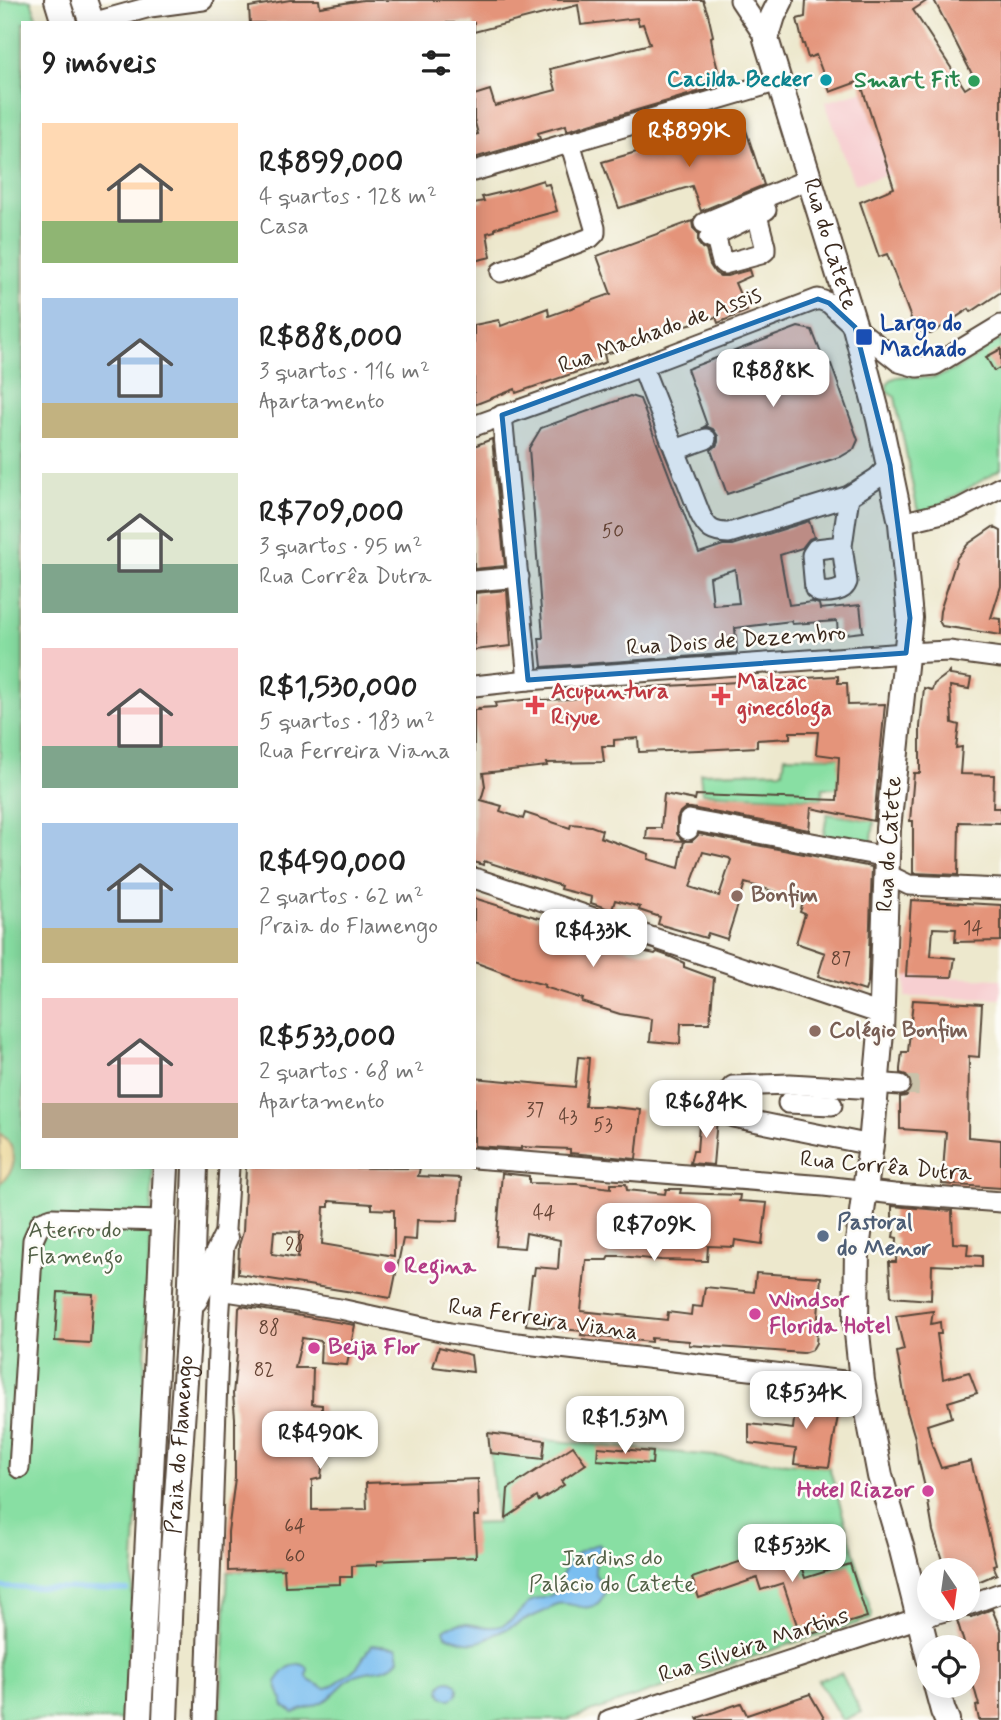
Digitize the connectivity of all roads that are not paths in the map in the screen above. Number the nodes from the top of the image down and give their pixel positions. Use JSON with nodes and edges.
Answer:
{"nodes":[{"id":1,"x":57,"y":0,"type":"edge"},
{"id":2,"x":84,"y":0,"type":"edge"},
{"id":3,"x":203,"y":0,"type":"edge"},
{"id":4,"x":740,"y":0,"type":"edge"},
{"id":5,"x":781,"y":0,"type":"edge"},
{"id":6,"x":120,"y":13,"type":"edge"},
{"id":7,"x":63,"y":21,"type":"edge"},
{"id":8,"x":91,"y":21,"type":"edge"},
{"id":9,"x":98,"y":21,"type":"edge"},
{"id":10,"x":766,"y":39,"type":"junction"},
{"id":11,"x":779,"y":81,"type":"junction"},
{"id":12,"x":569,"y":142,"type":"junction"},
{"id":13,"x":476,"y":170,"type":"edge"},
{"id":14,"x":810,"y":184,"type":"junction"},
{"id":15,"x":757,"y":215,"type":"junction"},
{"id":16,"x":709,"y":232,"type":"junction"},
{"id":17,"x":501,"y":272,"type":"dead end"},
{"id":18,"x":1001,"y":325,"type":"edge"},
{"id":19,"x":855,"y":327,"type":"junction"},
{"id":20,"x":642,"y":366,"type":"junction"},
{"id":21,"x":502,"y":415,"type":"junction"},
{"id":22,"x":476,"y":425,"type":"edge"},
{"id":23,"x":706,"y":439,"type":"dead end"},
{"id":24,"x":675,"y":450,"type":"junction"},
{"id":25,"x":890,"y":465,"type":"junction"},
{"id":26,"x":1001,"y":487,"type":"edge"},
{"id":27,"x":849,"y":496,"type":"junction"},
{"id":28,"x":901,"y":523,"type":"junction"},
{"id":29,"x":842,"y":546,"type":"dead end"},
{"id":30,"x":519,"y":577,"type":"junction"},
{"id":31,"x":476,"y":581,"type":"edge"},
{"id":32,"x":906,"y":653,"type":"junction"},
{"id":33,"x":1001,"y":658,"type":"edge"},
{"id":34,"x":528,"y":680,"type":"junction"},
{"id":35,"x":476,"y":686,"type":"edge"},
{"id":36,"x":688,"y":830,"type":"dead end"},
{"id":37,"x":887,"y":865,"type":"junction"},
{"id":38,"x":476,"y":879,"type":"edge"},
{"id":39,"x":1001,"y":889,"type":"edge"},
{"id":40,"x":881,"y":1014,"type":"junction"},
{"id":41,"x":900,"y":1084,"type":"tunnel mouth"},
{"id":42,"x":875,"y":1086,"type":"junction"},
{"id":43,"x":789,"y":1094,"type":"junction"},
{"id":44,"x":832,"y":1105,"type":"dead end"},
{"id":45,"x":787,"y":1128,"type":"junction"},
{"id":46,"x":871,"y":1145,"type":"junction"},
{"id":47,"x":476,"y":1158,"type":"edge"},
{"id":48,"x":166,"y":1169,"type":"edge"},
{"id":49,"x":195,"y":1169,"type":"edge"},
{"id":50,"x":229,"y":1169,"type":"edge"},
{"id":51,"x":865,"y":1190,"type":"junction"},
{"id":52,"x":1001,"y":1202,"type":"edge"},
{"id":53,"x":162,"y":1221,"type":"junction"},
{"id":54,"x":225,"y":1238,"type":"junction"},
{"id":55,"x":220,"y":1290,"type":"junction"},
{"id":56,"x":190,"y":1310,"type":"junction"},
{"id":57,"x":862,"y":1381,"type":"junction"},
{"id":58,"x":19,"y":1468,"type":"dead end"},
{"id":59,"x":1001,"y":1593,"type":"edge"},
{"id":60,"x":980,"y":1601,"type":"edge"},
{"id":61,"x":917,"y":1610,"type":"edge"},
{"id":62,"x":917,"y":1619,"type":"edge"},
{"id":63,"x":940,"y":1698,"type":"edge"},
{"id":64,"x":139,"y":1720,"type":"edge"},
{"id":65,"x":165,"y":1720,"type":"edge"},
{"id":66,"x":205,"y":1720,"type":"edge"},
{"id":67,"x":610,"y":1720,"type":"edge"},
{"id":68,"x":947,"y":1720,"type":"edge"}],
"edges":[{"from":1,"to":7,"type":"main road"},
{"from":2,"to":8,"type":"main road"},
{"from":3,"to":6,"type":"street"},
{"from":4,"to":10,"type":"street"},
{"from":5,"to":10,"type":"main road"},
{"from":6,"to":9,"type":"street"},
{"from":10,"to":11,"type":"main road","name":"Rua do Catete"},
{"from":11,"to":12,"type":"street"},
{"from":11,"to":14,"type":"main road","name":"Rua do Catete"},
{"from":12,"to":13,"type":"street"},
{"from":12,"to":17,"type":"street"},
{"from":14,"to":15,"type":"street"},
{"from":14,"to":16,"type":"street"},
{"from":14,"to":19,"type":"main road","name":"Rua do Catete"},
{"from":15,"to":16,"type":"street"},
{"from":15,"to":16,"type":"street"},
{"from":18,"to":19,"type":"street"},
{"from":19,"to":20,"type":"street","name":"Rua Machado de Assis"},
{"from":19,"to":25,"type":"main road","name":"Rua do Catete"},
{"from":20,"to":21,"type":"street","name":"Rua Machado de Assis"},
{"from":20,"to":24,"type":"street"},
{"from":21,"to":22,"type":"street","name":"Rua Machado de Assis"},
{"from":21,"to":30,"type":"street"},
{"from":23,"to":24,"type":"street"},
{"from":24,"to":27,"type":"street"},
{"from":25,"to":27,"type":"street"},
{"from":25,"to":28,"type":"main road","name":"Rua do Catete"},
{"from":26,"to":28,"type":"street"},
{"from":27,"to":29,"type":"street"},
{"from":28,"to":32,"type":"main road","name":"Rua do Catete"},
{"from":30,"to":31,"type":"street"},
{"from":30,"to":34,"type":"street"},
{"from":32,"to":33,"type":"street","name":"Rua Dois de Dezembro"},
{"from":32,"to":34,"type":"street","name":"Rua Dois de Dezembro"},
{"from":32,"to":37,"type":"main road","name":"Rua do Catete"},
{"from":34,"to":35,"type":"street","name":"Rua Dois de Dezembro"},
{"from":36,"to":37,"type":"street"},
{"from":37,"to":39,"type":"street"},
{"from":37,"to":40,"type":"main road","name":"Rua do Catete"},
{"from":38,"to":40,"type":"street"},
{"from":40,"to":42,"type":"main road","name":"Rua do Catete"},
{"from":41,"to":42,"type":"street"},
{"from":42,"to":43,"type":"street"},
{"from":42,"to":46,"type":"main road","name":"Rua do Catete"},
{"from":43,"to":44,"type":"street"},
{"from":43,"to":45,"type":"street"},
{"from":43,"to":45,"type":"street"},
{"from":45,"to":46,"type":"street"},
{"from":46,"to":51,"type":"main road","name":"Rua do Catete"},
{"from":47,"to":51,"type":"street","name":"Rua Corrêa Dutra"},
{"from":48,"to":53,"type":"main road","name":"Praia do Flamengo"},
{"from":49,"to":56,"type":"main road","name":"Praia do Flamengo"},
{"from":50,"to":54,"type":"street","name":"Praia do Flamengo"},
{"from":51,"to":52,"type":"street","name":"Rua Corrêa Dutra"},
{"from":51,"to":57,"type":"main road","name":"Rua do Catete"},
{"from":53,"to":58,"type":"street"},
{"from":53,"to":64,"type":"main road","name":"Praia do Flamengo"},
{"from":54,"to":55,"type":"street","name":"Praia do Flamengo"},
{"from":54,"to":56,"type":"main road"},
{"from":55,"to":57,"type":"street","name":"Rua Ferreira Viana"},
{"from":55,"to":66,"type":"street","name":"Praia do Flamengo"},
{"from":56,"to":65,"type":"main road","name":"Praia do Flamengo"},
{"from":57,"to":61,"type":"main road","name":"Rua do Catete"},
{"from":59,"to":60,"type":"street"},
{"from":62,"to":67,"type":"street","name":"Rua Silveira Martins"},
{"from":63,"to":68,"type":"main road"}]}
